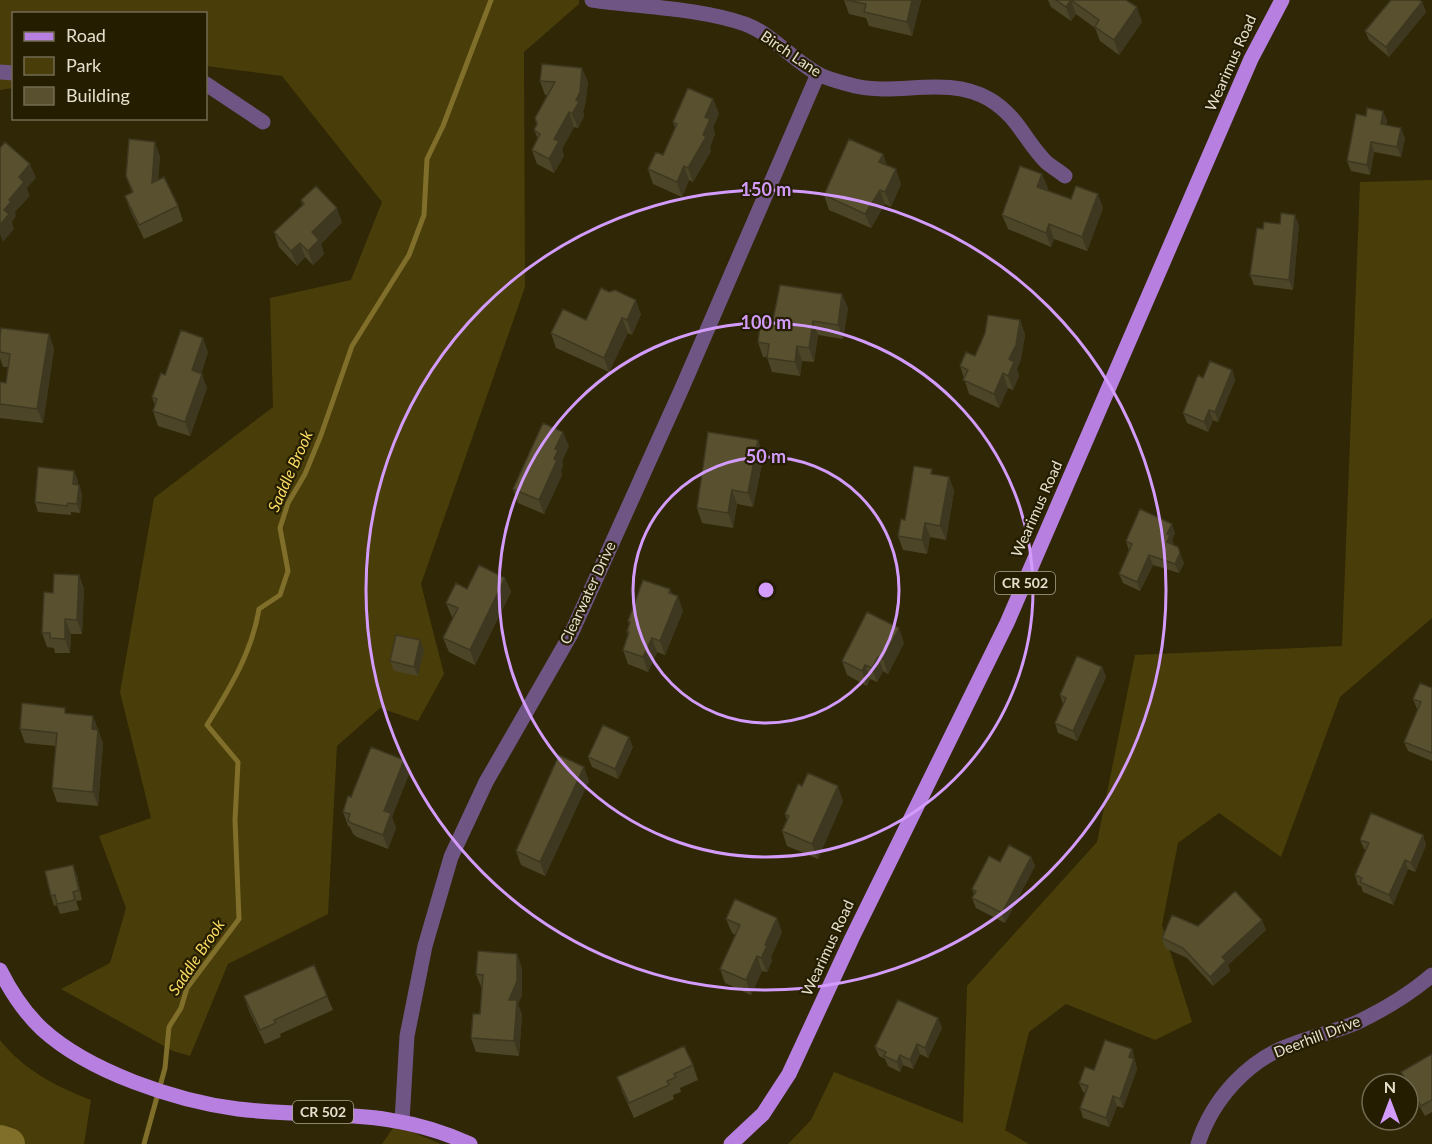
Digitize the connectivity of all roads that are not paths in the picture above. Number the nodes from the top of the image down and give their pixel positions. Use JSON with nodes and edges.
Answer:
{"nodes":[{"id":1,"x":592,"y":0,"type":"edge"},
{"id":2,"x":1282,"y":0,"type":"edge"},
{"id":3,"x":818,"y":74,"type":"junction"},
{"id":4,"x":207,"y":85,"type":"edge"},
{"id":5,"x":263,"y":122,"type":"dead end"},
{"id":6,"x":1065,"y":176,"type":"dead end"},
{"id":7,"x":0,"y":970,"type":"edge"},
{"id":8,"x":1432,"y":975,"type":"edge"},
{"id":9,"x":402,"y":1121,"type":"junction"},
{"id":10,"x":470,"y":1144,"type":"edge"},
{"id":11,"x":731,"y":1144,"type":"edge"},
{"id":12,"x":1198,"y":1144,"type":"edge"}],
"edges":[{"from":1,"to":3,"type":"street","name":"Birch Lane"},
{"from":2,"to":11,"type":"main road","name":"Wearimus Road","number":"CR 502"},
{"from":3,"to":6,"type":"street","name":"Birch Lane"},
{"from":3,"to":9,"type":"street","name":"Clearwater Drive"},
{"from":4,"to":5,"type":"street"},
{"from":7,"to":9,"type":"main road","number":"CR 502"},
{"from":8,"to":12,"type":"street","name":"Deerhill Drive"},
{"from":9,"to":10,"type":"main road","number":"CR 502"}]}
